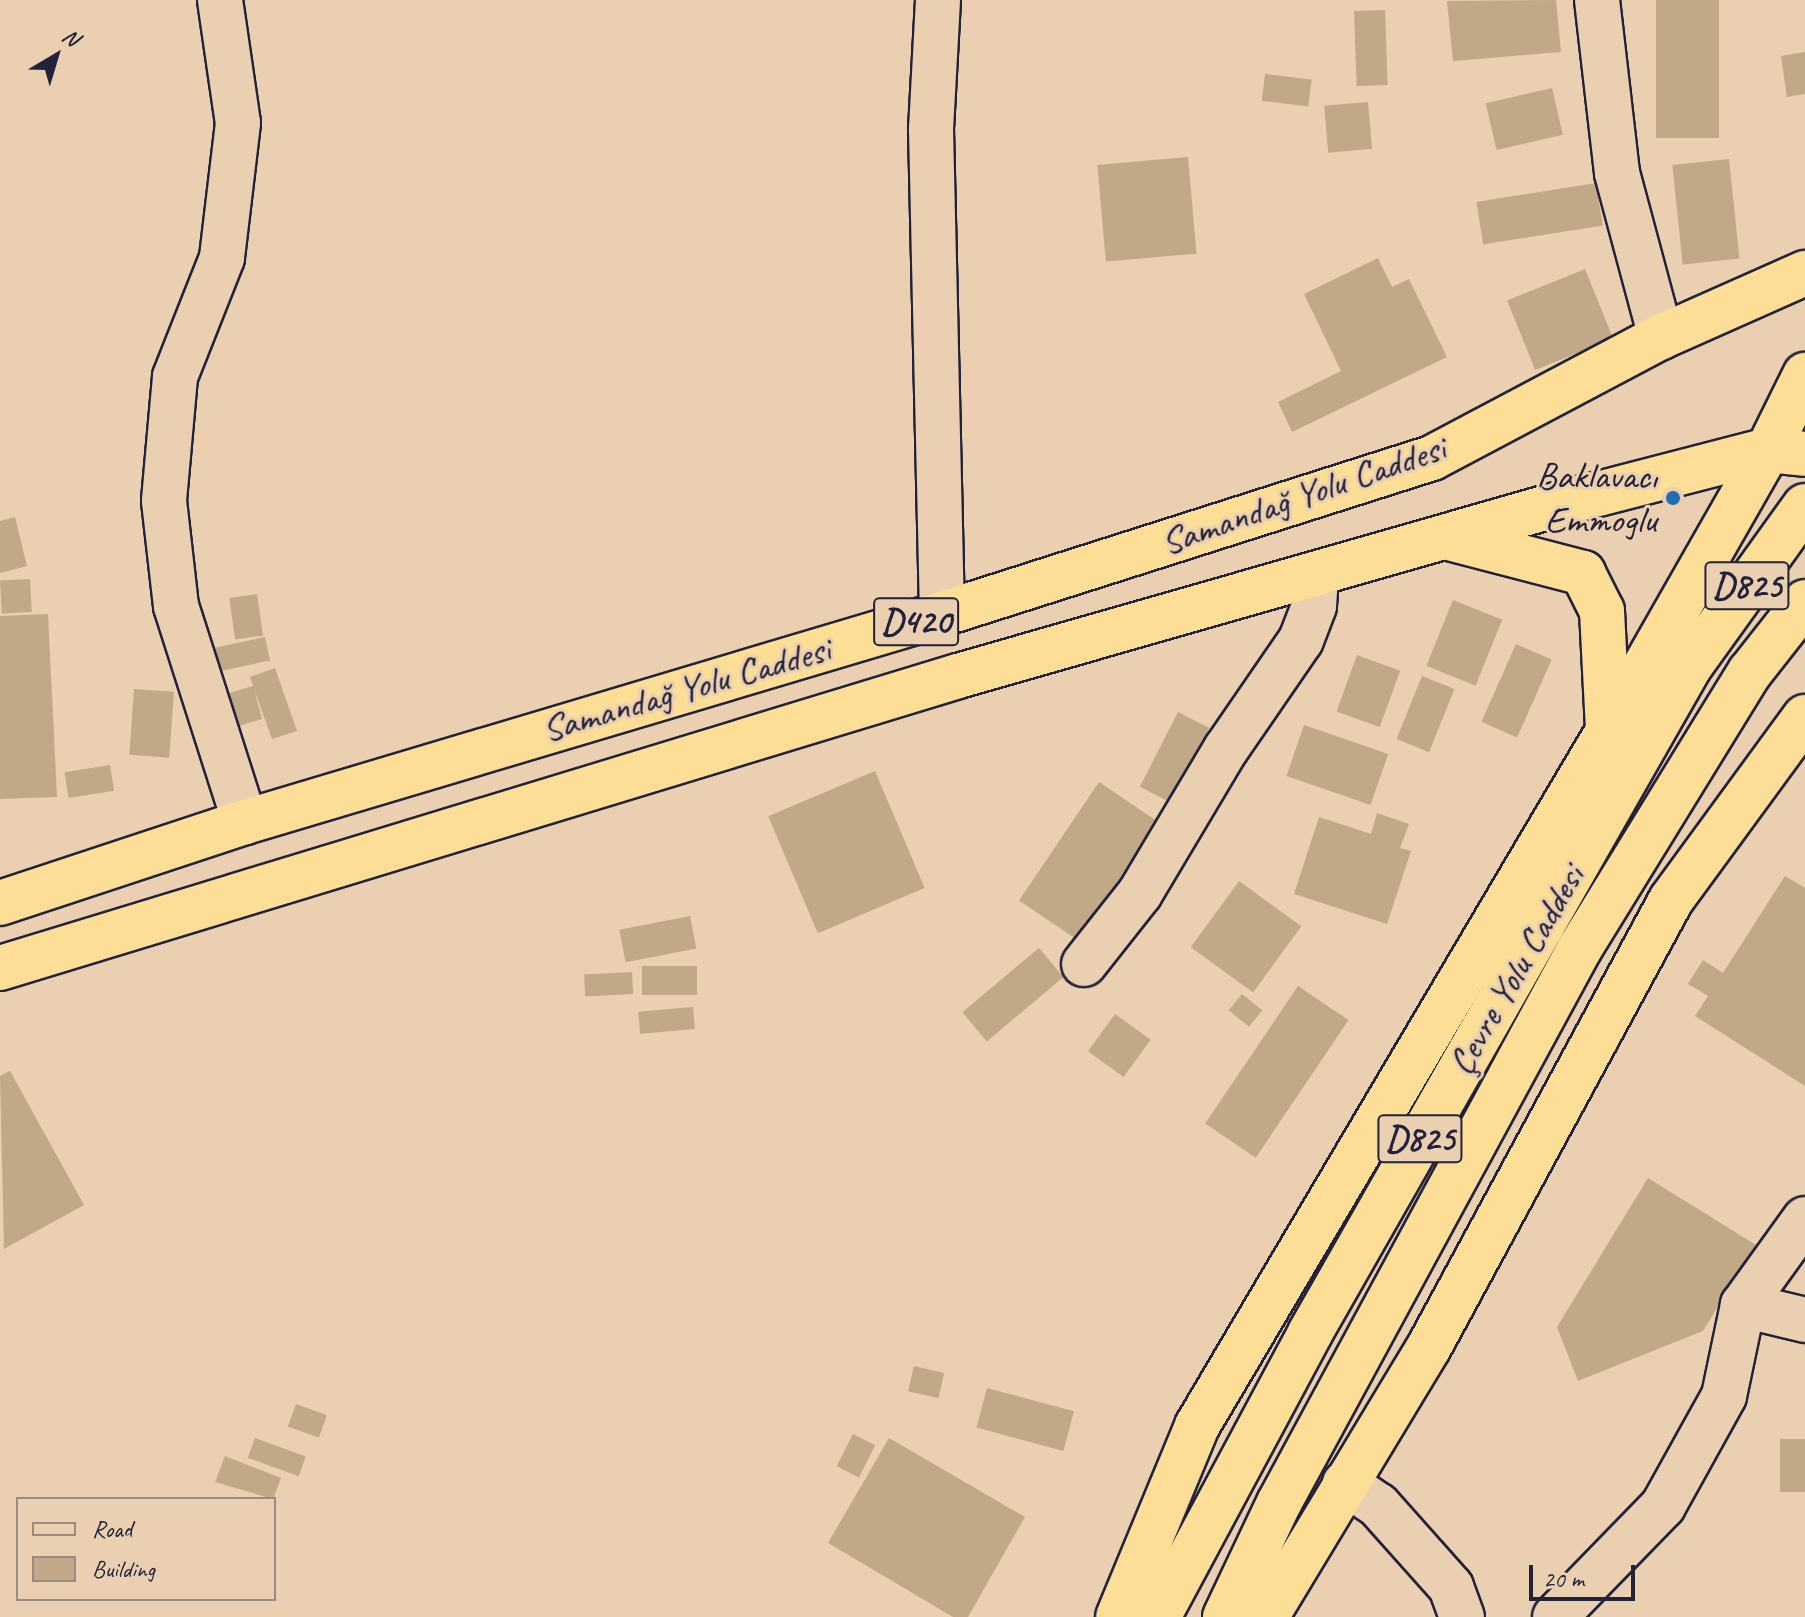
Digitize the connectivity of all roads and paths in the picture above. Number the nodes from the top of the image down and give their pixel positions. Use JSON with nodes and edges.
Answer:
{"nodes":[{"id":1,"x":220,"y":0,"type":"edge"},
{"id":2,"x":938,"y":0,"type":"edge"},
{"id":3,"x":1597,"y":0,"type":"edge"},
{"id":4,"x":1805,"y":273,"type":"edge"},
{"id":5,"x":1661,"y":337,"type":"junction"},
{"id":6,"x":1805,"y":375,"type":"edge"},
{"id":7,"x":1787,"y":452,"type":"edge"},
{"id":8,"x":1805,"y":506,"type":"edge"},
{"id":9,"x":1445,"y":537,"type":"junction"},
{"id":10,"x":1316,"y":574,"type":"junction"},
{"id":11,"x":1805,"y":602,"type":"edge"},
{"id":12,"x":942,"y":614,"type":"junction"},
{"id":13,"x":1805,"y":717,"type":"edge"},
{"id":14,"x":1608,"y":731,"type":"junction"},
{"id":15,"x":245,"y":822,"type":"junction"},
{"id":16,"x":0,"y":903,"type":"edge"},
{"id":17,"x":1084,"y":964,"type":"dead end"},
{"id":18,"x":0,"y":968,"type":"edge"},
{"id":19,"x":1805,"y":1219,"type":"edge"},
{"id":20,"x":1743,"y":1305,"type":"junction"},
{"id":21,"x":1805,"y":1320,"type":"edge"},
{"id":22,"x":1345,"y":1483,"type":"junction"},
{"id":23,"x":1118,"y":1617,"type":"edge"},
{"id":24,"x":1158,"y":1617,"type":"edge"},
{"id":25,"x":1225,"y":1617,"type":"edge"},
{"id":26,"x":1266,"y":1617,"type":"edge"},
{"id":27,"x":1462,"y":1617,"type":"edge"},
{"id":28,"x":1555,"y":1617,"type":"edge"}],
"edges":[{"from":1,"to":15,"type":"street"},
{"from":2,"to":12,"type":"street"},
{"from":3,"to":5,"type":"street"},
{"from":4,"to":5,"type":"highway","name":"Samandağ Yolu Caddesi","number":"D420"},
{"from":5,"to":12,"type":"highway","name":"Samandağ Yolu Caddesi","number":"D420"},
{"from":6,"to":7,"type":"highway"},
{"from":7,"to":9,"type":"highway","name":"Samandağ Yolu Caddesi","number":"D420"},
{"from":7,"to":14,"type":"highway"},
{"from":8,"to":24,"type":"highway","name":"Çevre Yolu Caddesi","number":"D825"},
{"from":9,"to":10,"type":"highway","name":"Samandağ Yolu Caddesi","number":"D420"},
{"from":9,"to":14,"type":"highway"},
{"from":10,"to":17,"type":"street"},
{"from":10,"to":18,"type":"highway","name":"Samandağ Yolu Caddesi","number":"D420"},
{"from":11,"to":25,"type":"highway","name":"Çevre Yolu Caddesi","number":"D825"},
{"from":12,"to":15,"type":"highway","name":"Samandağ Yolu Caddesi","number":"D420"},
{"from":13,"to":22,"type":"highway"},
{"from":14,"to":23,"type":"highway"},
{"from":15,"to":16,"type":"highway","name":"Samandağ Yolu Caddesi","number":"D420"},
{"from":19,"to":20,"type":"street"},
{"from":20,"to":21,"type":"street"},
{"from":20,"to":28,"type":"street"},
{"from":22,"to":26,"type":"highway"},
{"from":22,"to":27,"type":"street"}]}
